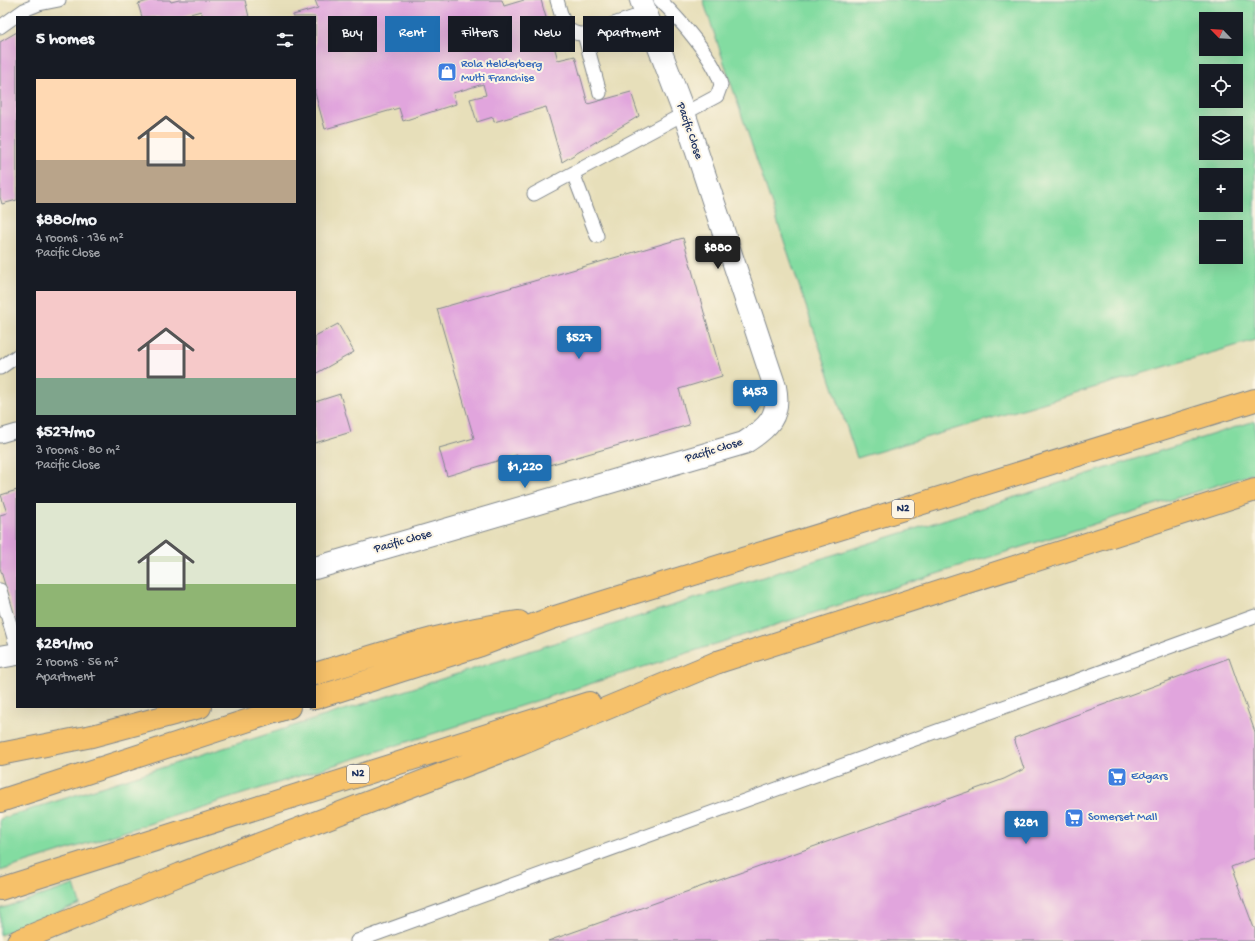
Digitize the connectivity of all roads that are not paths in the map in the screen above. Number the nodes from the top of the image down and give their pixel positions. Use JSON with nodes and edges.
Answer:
{"nodes":[{"id":1,"x":59,"y":0,"type":"edge"},
{"id":2,"x":557,"y":0,"type":"edge"},
{"id":3,"x":38,"y":2,"type":"edge"},
{"id":4,"x":649,"y":4,"type":"edge"},
{"id":5,"x":623,"y":16,"type":"edge"},
{"id":6,"x":0,"y":27,"type":"edge"},
{"id":7,"x":583,"y":34,"type":"edge"},
{"id":8,"x":589,"y":52,"type":"edge"},
{"id":9,"x":600,"y":93,"type":"dead end"},
{"id":10,"x":684,"y":113,"type":"junction"},
{"id":11,"x":573,"y":173,"type":"junction"},
{"id":12,"x":534,"y":194,"type":"dead end"},
{"id":13,"x":597,"y":236,"type":"dead end"},
{"id":14,"x":16,"y":357,"type":"edge"},
{"id":15,"x":0,"y":368,"type":"edge"},
{"id":16,"x":1255,"y":400,"type":"edge"},
{"id":17,"x":16,"y":431,"type":"edge"},
{"id":18,"x":0,"y":436,"type":"edge"},
{"id":19,"x":1255,"y":490,"type":"edge"},
{"id":20,"x":316,"y":568,"type":"edge"},
{"id":21,"x":0,"y":590,"type":"edge"},
{"id":22,"x":1255,"y":616,"type":"edge"},
{"id":23,"x":552,"y":618,"type":"junction"},
{"id":24,"x":16,"y":645,"type":"edge"},
{"id":25,"x":16,"y":654,"type":"edge"},
{"id":26,"x":0,"y":657,"type":"edge"},
{"id":27,"x":718,"y":662,"type":"junction"},
{"id":28,"x":316,"y":674,"type":"edge"},
{"id":29,"x":316,"y":698,"type":"edge"},
{"id":30,"x":196,"y":708,"type":"edge"},
{"id":31,"x":286,"y":708,"type":"edge"},
{"id":32,"x":0,"y":754,"type":"edge"},
{"id":33,"x":0,"y":801,"type":"edge"},
{"id":34,"x":0,"y":889,"type":"edge"},
{"id":35,"x":18,"y":941,"type":"edge"},
{"id":36,"x":357,"y":941,"type":"edge"}],
"edges":[{"from":1,"to":3,"type":"lane"},
{"from":2,"to":7,"type":"lane"},
{"from":3,"to":6,"type":"lane"},
{"from":4,"to":5,"type":"lane"},
{"from":4,"to":10,"type":"street","name":"Pacific Close"},
{"from":4,"to":10,"type":"lane"},
{"from":8,"to":9,"type":"lane"},
{"from":10,"to":11,"type":"lane"},
{"from":10,"to":20,"type":"street","name":"Pacific Close"},
{"from":11,"to":12,"type":"lane"},
{"from":11,"to":13,"type":"lane"},
{"from":14,"to":15,"type":"lane"},
{"from":16,"to":23,"type":"highway","number":"N2"},
{"from":17,"to":18,"type":"lane"},
{"from":19,"to":27,"type":"highway","number":"N2"},
{"from":21,"to":24,"type":"lane"},
{"from":22,"to":36,"type":"lane"},
{"from":23,"to":28,"type":"highway"},
{"from":23,"to":29,"type":"highway","number":"N2"},
{"from":25,"to":26,"type":"street"},
{"from":27,"to":34,"type":"highway","number":"N2"},
{"from":27,"to":35,"type":"highway"},
{"from":30,"to":32,"type":"highway"},
{"from":31,"to":33,"type":"highway"}]}
